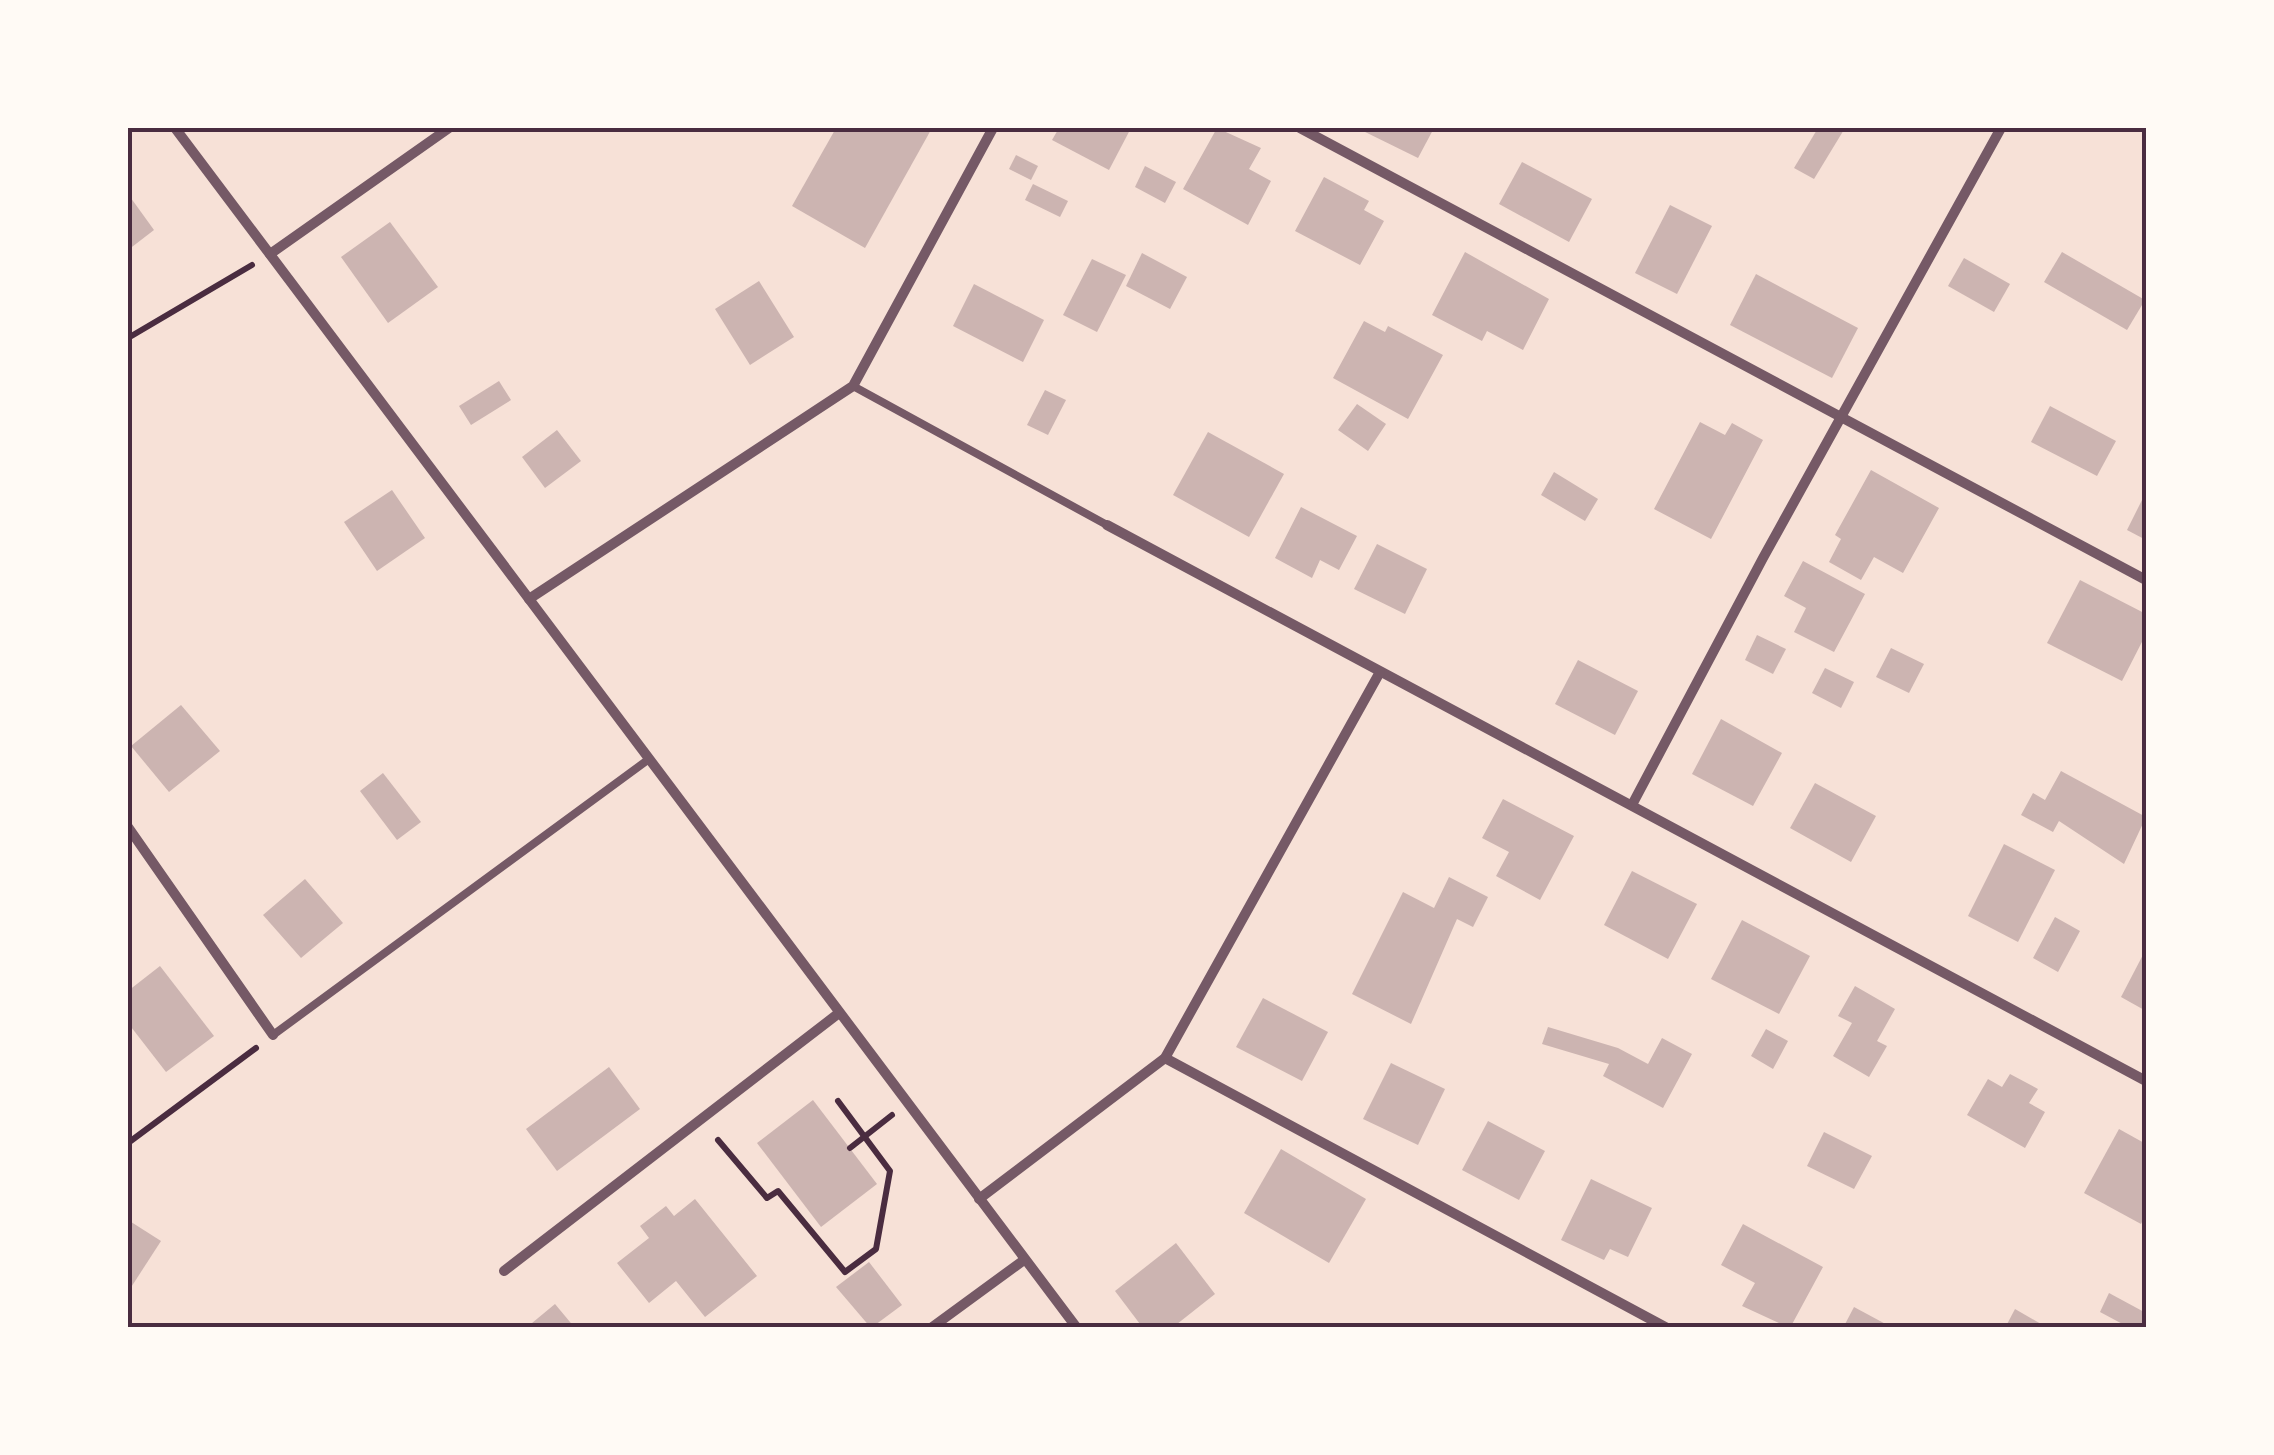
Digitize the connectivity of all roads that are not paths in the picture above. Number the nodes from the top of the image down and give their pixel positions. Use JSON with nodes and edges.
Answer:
{"nodes":[{"id":1,"x":175,"y":128,"type":"edge"},
{"id":2,"x":449,"y":128,"type":"edge"},
{"id":3,"x":992,"y":128,"type":"edge"},
{"id":4,"x":1300,"y":128,"type":"edge"},
{"id":5,"x":2001,"y":128,"type":"edge"},
{"id":6,"x":270,"y":254,"type":"junction"},
{"id":7,"x":853,"y":386,"type":"junction"},
{"id":8,"x":1842,"y":417,"type":"junction"},
{"id":9,"x":1107,"y":525,"type":"joint"},
{"id":10,"x":2146,"y":580,"type":"edge"},
{"id":11,"x":529,"y":599,"type":"junction"},
{"id":12,"x":1380,"y":672,"type":"junction"},
{"id":13,"x":649,"y":759,"type":"junction"},
{"id":14,"x":1633,"y":803,"type":"junction"},
{"id":15,"x":128,"y":827,"type":"edge"},
{"id":16,"x":840,"y":1013,"type":"junction"},
{"id":17,"x":274,"y":1035,"type":"joint"},
{"id":18,"x":1165,"y":1058,"type":"junction"},
{"id":19,"x":2146,"y":1081,"type":"edge"},
{"id":20,"x":979,"y":1199,"type":"junction"},
{"id":21,"x":1024,"y":1260,"type":"junction"},
{"id":22,"x":504,"y":1272,"type":"dead end"},
{"id":23,"x":931,"y":1328,"type":"edge"},
{"id":24,"x":1077,"y":1328,"type":"edge"},
{"id":25,"x":1667,"y":1328,"type":"edge"}],
"edges":[{"from":1,"to":6,"type":"street"},
{"from":2,"to":6,"type":"street"},
{"from":3,"to":7,"type":"street"},
{"from":4,"to":8,"type":"street"},
{"from":5,"to":8,"type":"street"},
{"from":6,"to":11,"type":"street"},
{"from":7,"to":9,"type":"lane"},
{"from":7,"to":11,"type":"street"},
{"from":8,"to":10,"type":"street"},
{"from":8,"to":14,"type":"street"},
{"from":9,"to":12,"type":"street"},
{"from":11,"to":13,"type":"street"},
{"from":12,"to":14,"type":"street"},
{"from":12,"to":18,"type":"street"},
{"from":13,"to":16,"type":"street"},
{"from":13,"to":17,"type":"lane"},
{"from":14,"to":19,"type":"street"},
{"from":15,"to":17,"type":"street"},
{"from":16,"to":20,"type":"street"},
{"from":16,"to":22,"type":"street"},
{"from":18,"to":20,"type":"street"},
{"from":18,"to":25,"type":"street"},
{"from":20,"to":21,"type":"street"},
{"from":21,"to":23,"type":"street"},
{"from":21,"to":24,"type":"street"}]}
